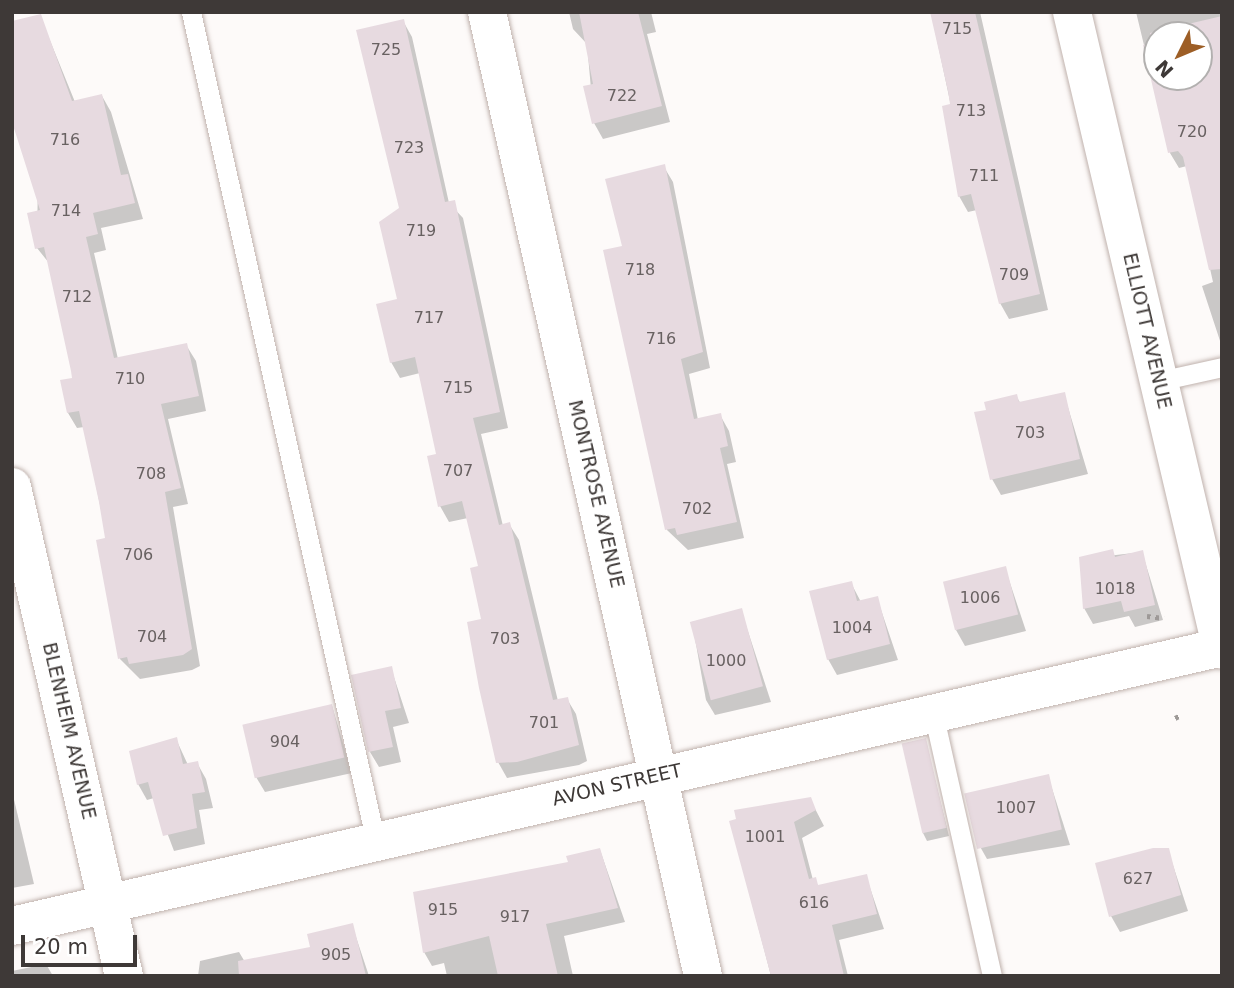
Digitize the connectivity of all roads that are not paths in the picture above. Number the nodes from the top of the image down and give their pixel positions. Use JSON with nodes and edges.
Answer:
{"nodes":[{"id":1,"x":191,"y":12,"type":"edge"},
{"id":2,"x":486,"y":12,"type":"edge"},
{"id":3,"x":1072,"y":12,"type":"edge"},
{"id":4,"x":1222,"y":367,"type":"edge"},
{"id":5,"x":1159,"y":381,"type":"junction"},
{"id":6,"x":12,"y":487,"type":"edge"},
{"id":7,"x":1222,"y":648,"type":"edge"},
{"id":8,"x":933,"y":712,"type":"junction"},
{"id":9,"x":660,"y":774,"type":"junction"},
{"id":10,"x":376,"y":843,"type":"junction"},
{"id":11,"x":108,"y":905,"type":"junction"},
{"id":12,"x":12,"y":926,"type":"edge"},
{"id":13,"x":124,"y":976,"type":"edge"},
{"id":14,"x":703,"y":976,"type":"edge"},
{"id":15,"x":992,"y":976,"type":"edge"}],
"edges":[{"from":1,"to":10,"type":"lane"},
{"from":2,"to":9,"type":"street","name":"MONTROSE AVENUE"},
{"from":3,"to":5,"type":"street","name":"ELLIOTT AVENUE"},
{"from":4,"to":5,"type":"lane"},
{"from":5,"to":7,"type":"street","name":"ELLIOTT AVENUE"},
{"from":6,"to":11,"type":"street","name":"BLENHEIM AVENUE"},
{"from":7,"to":8,"type":"street","name":"AVON STREET"},
{"from":8,"to":9,"type":"street","name":"AVON STREET"},
{"from":8,"to":15,"type":"lane"},
{"from":9,"to":10,"type":"street","name":"AVON STREET"},
{"from":9,"to":14,"type":"street","name":"MONTROSE AVENUE"},
{"from":10,"to":11,"type":"street","name":"AVON STREET"},
{"from":11,"to":12,"type":"street","name":"AVON STREET"},
{"from":11,"to":13,"type":"street","name":"BLENHEIM AVENUE"}]}
